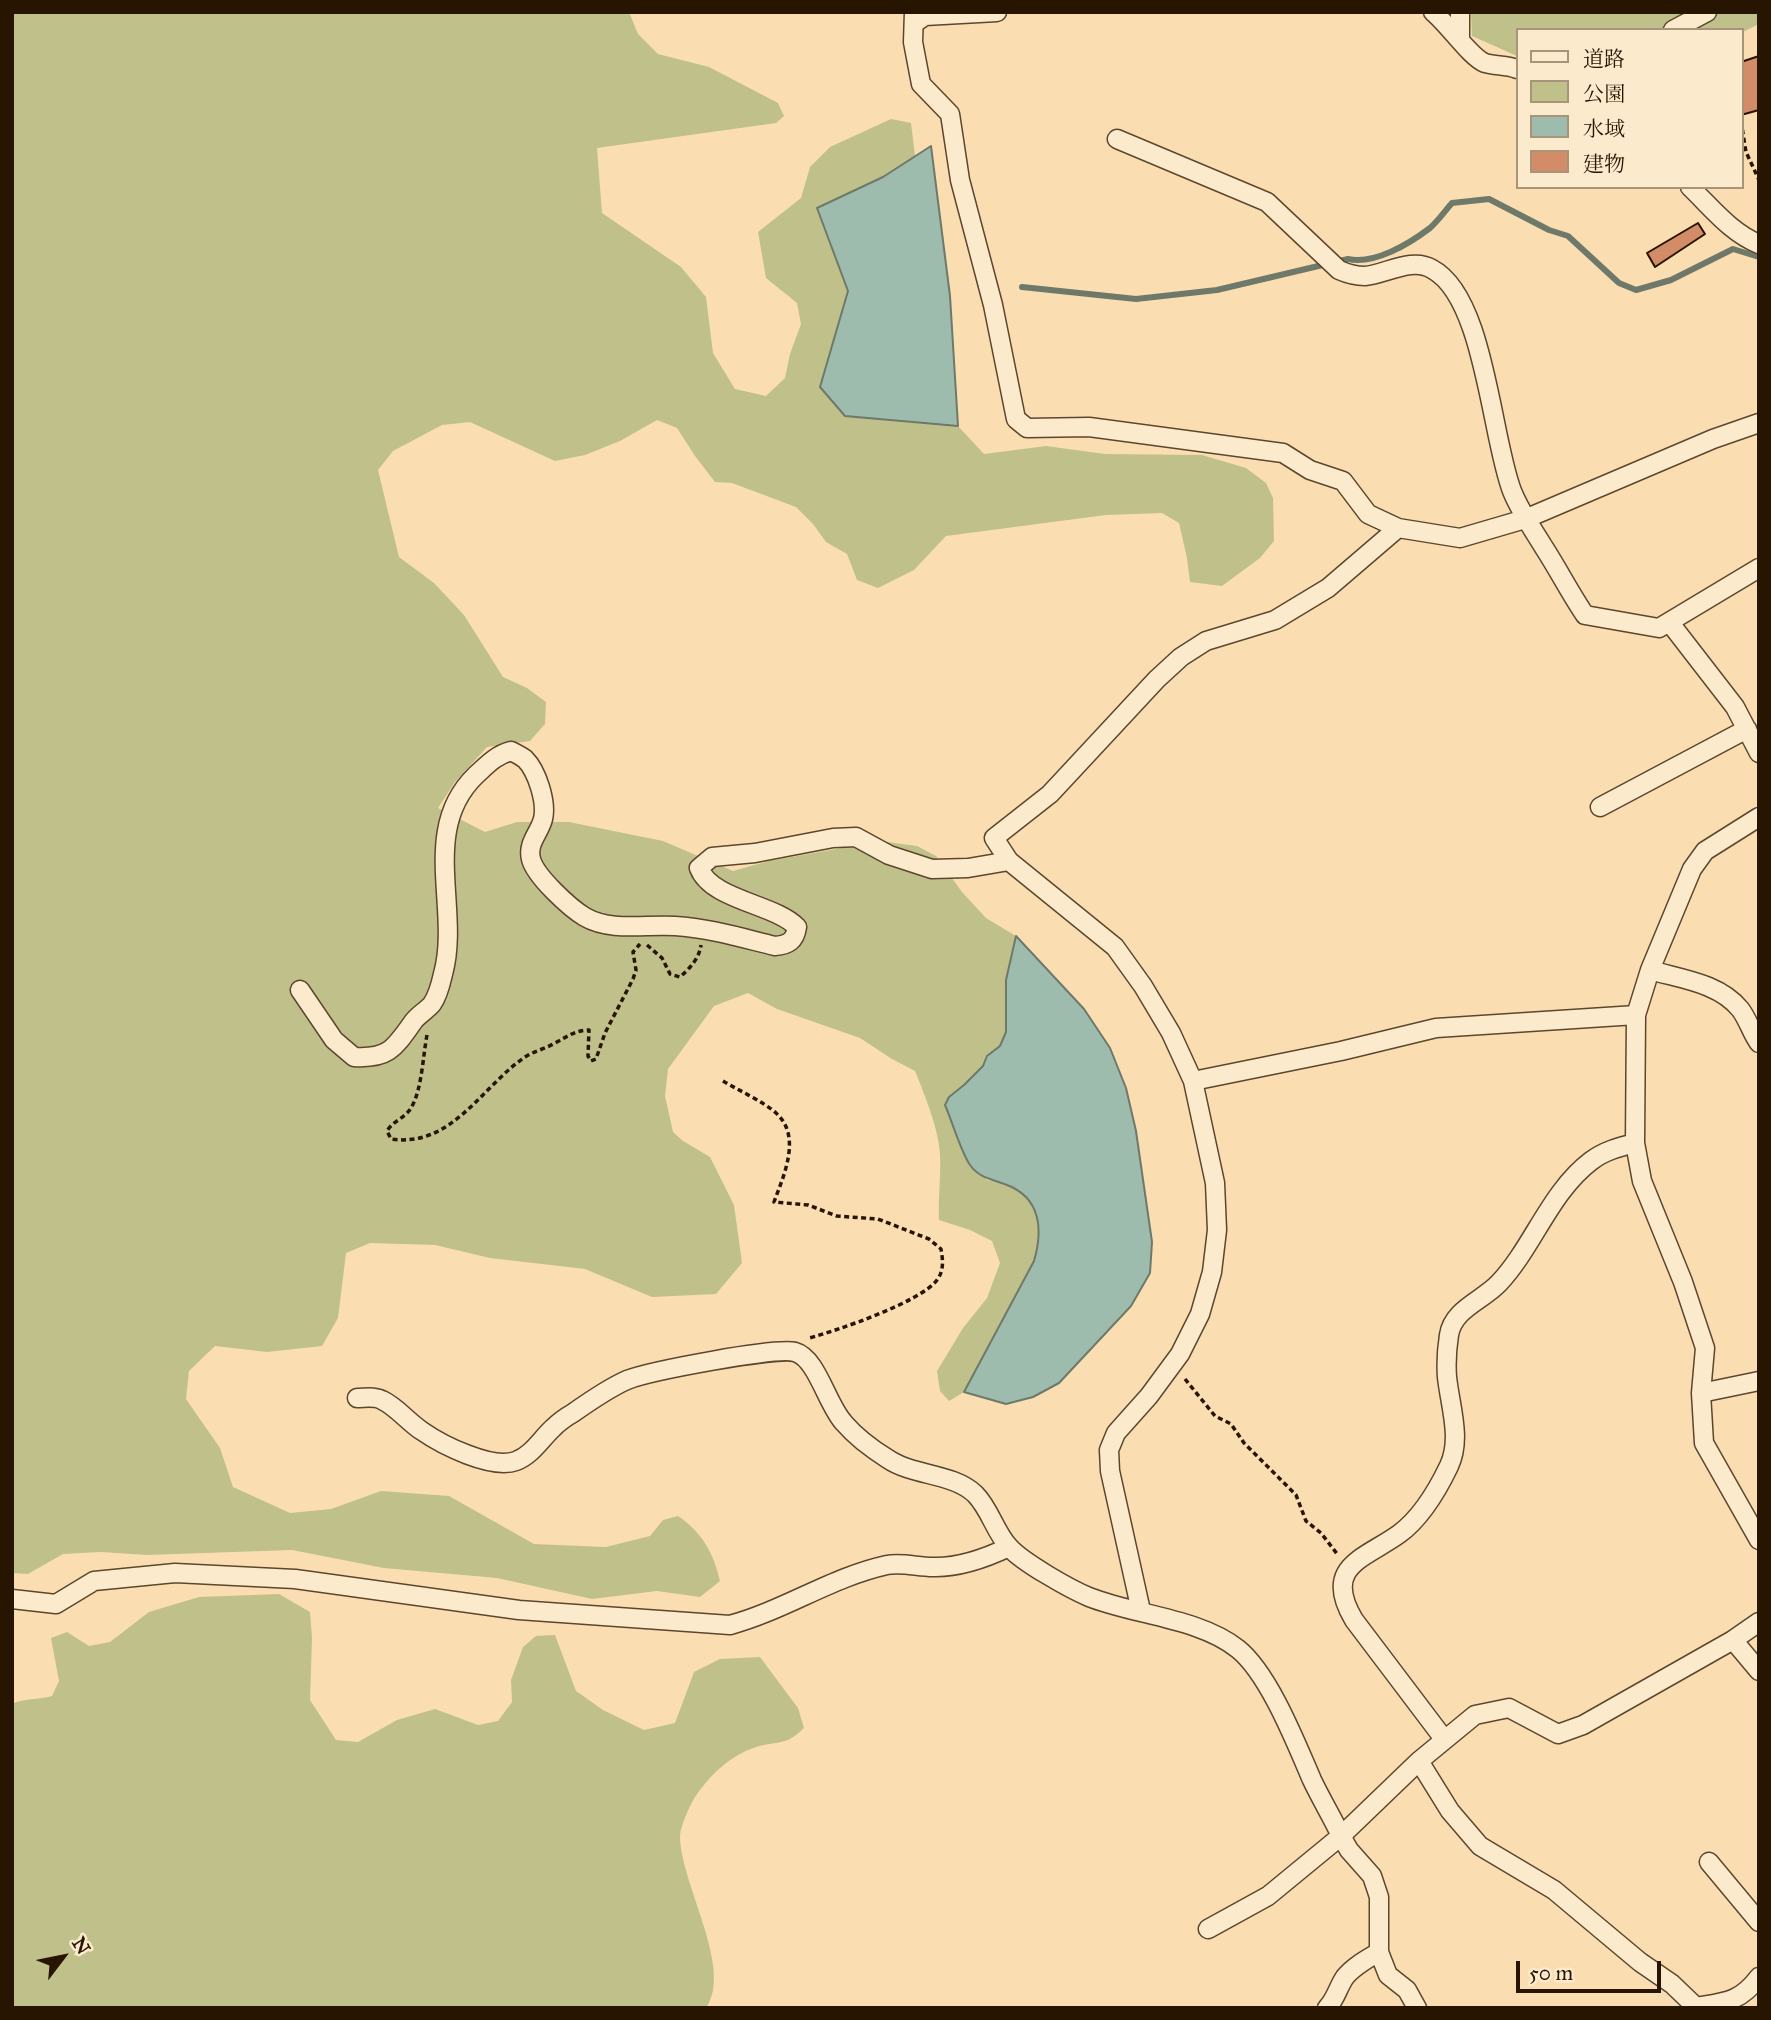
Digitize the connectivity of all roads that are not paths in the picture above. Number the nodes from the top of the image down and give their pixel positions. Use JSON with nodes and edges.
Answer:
{"nodes":[{"id":1,"x":997,"y":12,"type":"edge"},
{"id":2,"x":1433,"y":12,"type":"edge"},
{"id":3,"x":1460,"y":12,"type":"edge"},
{"id":4,"x":1707,"y":12,"type":"edge"},
{"id":5,"x":915,"y":17,"type":"edge"},
{"id":6,"x":1677,"y":28,"type":"edge"},
{"id":7,"x":1460,"y":39,"type":"junction"},
{"id":8,"x":1516,"y":69,"type":"edge"},
{"id":9,"x":1117,"y":139,"type":"dead end"},
{"id":10,"x":1692,"y":189,"type":"edge"},
{"id":11,"x":1759,"y":244,"type":"edge"},
{"id":12,"x":1759,"y":423,"type":"edge"},
{"id":13,"x":1525,"y":519,"type":"junction"},
{"id":14,"x":1398,"y":528,"type":"junction"},
{"id":15,"x":1759,"y":568,"type":"edge"},
{"id":16,"x":1670,"y":623,"type":"junction"},
{"id":17,"x":1747,"y":729,"type":"junction"},
{"id":18,"x":1759,"y":753,"type":"edge"},
{"id":19,"x":1600,"y":807,"type":"dead end"},
{"id":20,"x":1759,"y":817,"type":"edge"},
{"id":21,"x":1009,"y":861,"type":"junction"},
{"id":22,"x":1650,"y":970,"type":"junction"},
{"id":23,"x":300,"y":990,"type":"dead end"},
{"id":24,"x":1636,"y":1015,"type":"junction"},
{"id":25,"x":1759,"y":1043,"type":"edge"},
{"id":26,"x":1193,"y":1081,"type":"junction"},
{"id":27,"x":1635,"y":1143,"type":"junction"},
{"id":28,"x":1759,"y":1381,"type":"edge"},
{"id":29,"x":1701,"y":1393,"type":"junction"},
{"id":30,"x":357,"y":1398,"type":"dead end"},
{"id":31,"x":1759,"y":1540,"type":"edge"},
{"id":32,"x":1009,"y":1547,"type":"junction"},
{"id":33,"x":12,"y":1600,"type":"edge"},
{"id":34,"x":1141,"y":1611,"type":"junction"},
{"id":35,"x":1759,"y":1622,"type":"edge"},
{"id":36,"x":1733,"y":1640,"type":"junction"},
{"id":37,"x":1759,"y":1671,"type":"edge"},
{"id":38,"x":1444,"y":1739,"type":"junction"},
{"id":39,"x":1419,"y":1761,"type":"junction"},
{"id":40,"x":1341,"y":1836,"type":"junction"},
{"id":41,"x":1709,"y":1862,"type":"dead end"},
{"id":42,"x":1759,"y":1922,"type":"edge"},
{"id":43,"x":1208,"y":1929,"type":"dead end"},
{"id":44,"x":1378,"y":1952,"type":"junction"},
{"id":45,"x":1759,"y":1977,"type":"edge"},
{"id":46,"x":1736,"y":2004,"type":"edge"},
{"id":47,"x":1327,"y":2008,"type":"edge"},
{"id":48,"x":1417,"y":2008,"type":"edge"}],
"edges":[{"from":1,"to":5,"type":"street"},
{"from":2,"to":7,"type":"street"},
{"from":3,"to":7,"type":"street"},
{"from":4,"to":6,"type":"street"},
{"from":5,"to":14,"type":"street"},
{"from":7,"to":8,"type":"street"},
{"from":9,"to":13,"type":"street"},
{"from":10,"to":11,"type":"street"},
{"from":12,"to":13,"type":"street"},
{"from":13,"to":14,"type":"street"},
{"from":13,"to":16,"type":"street"},
{"from":14,"to":21,"type":"street"},
{"from":15,"to":16,"type":"street"},
{"from":16,"to":17,"type":"street"},
{"from":17,"to":18,"type":"street"},
{"from":17,"to":19,"type":"street"},
{"from":20,"to":22,"type":"street"},
{"from":21,"to":23,"type":"street"},
{"from":21,"to":26,"type":"street"},
{"from":22,"to":24,"type":"street"},
{"from":22,"to":25,"type":"street"},
{"from":24,"to":26,"type":"street"},
{"from":24,"to":27,"type":"street"},
{"from":26,"to":34,"type":"street"},
{"from":27,"to":29,"type":"street"},
{"from":27,"to":38,"type":"street"},
{"from":28,"to":29,"type":"street"},
{"from":29,"to":31,"type":"street"},
{"from":30,"to":32,"type":"street"},
{"from":32,"to":33,"type":"street"},
{"from":32,"to":34,"type":"street"},
{"from":34,"to":40,"type":"street"},
{"from":35,"to":36,"type":"street"},
{"from":36,"to":37,"type":"street"},
{"from":36,"to":38,"type":"street"},
{"from":38,"to":39,"type":"street"},
{"from":39,"to":40,"type":"street"},
{"from":39,"to":46,"type":"street"},
{"from":40,"to":43,"type":"street"},
{"from":40,"to":44,"type":"street"},
{"from":41,"to":42,"type":"street"},
{"from":44,"to":47,"type":"street"},
{"from":44,"to":48,"type":"street"},
{"from":45,"to":46,"type":"street"}]}
